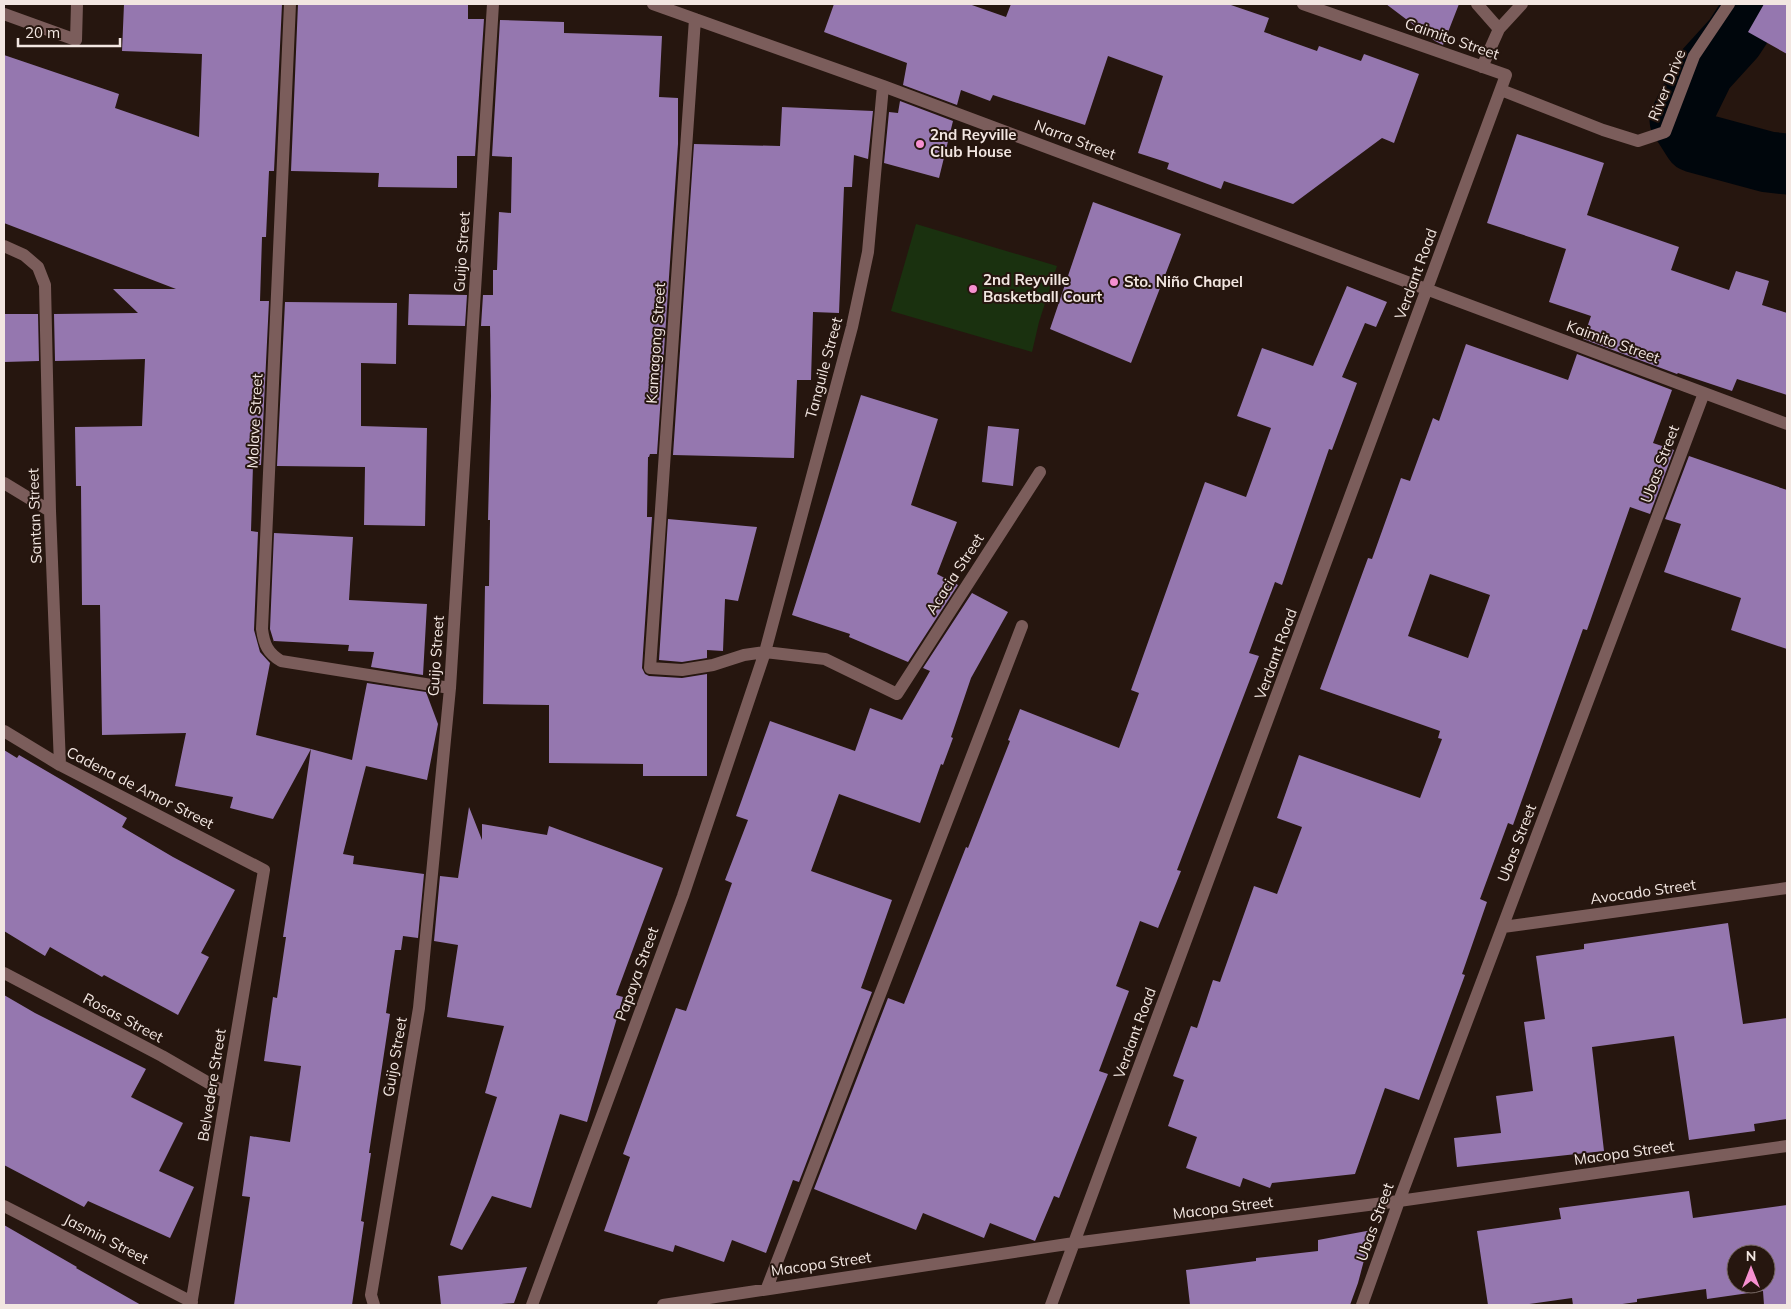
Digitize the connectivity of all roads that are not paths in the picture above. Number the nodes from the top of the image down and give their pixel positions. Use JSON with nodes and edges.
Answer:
{"nodes":[{"id":1,"x":77,"y":4,"type":"edge"},
{"id":2,"x":290,"y":4,"type":"edge"},
{"id":3,"x":494,"y":4,"type":"edge"},
{"id":4,"x":653,"y":4,"type":"edge"},
{"id":5,"x":1303,"y":4,"type":"edge"},
{"id":6,"x":1477,"y":4,"type":"edge"},
{"id":7,"x":1522,"y":4,"type":"edge"},
{"id":8,"x":1729,"y":4,"type":"edge"},
{"id":9,"x":4,"y":14,"type":"edge"},
{"id":10,"x":695,"y":19,"type":"junction"},
{"id":11,"x":1499,"y":29,"type":"junction"},
{"id":12,"x":1482,"y":67,"type":"junction"},
{"id":13,"x":1506,"y":75,"type":"joint"},
{"id":14,"x":883,"y":86,"type":"junction"},
{"id":15,"x":1501,"y":90,"type":"junction"},
{"id":16,"x":4,"y":246,"type":"edge"},
{"id":17,"x":1428,"y":290,"type":"junction"},
{"id":18,"x":1704,"y":393,"type":"junction"},
{"id":19,"x":1787,"y":424,"type":"edge"},
{"id":20,"x":1040,"y":472,"type":"dead end"},
{"id":21,"x":4,"y":484,"type":"edge"},
{"id":22,"x":50,"y":511,"type":"junction"},
{"id":23,"x":1022,"y":626,"type":"dead end"},
{"id":24,"x":765,"y":652,"type":"junction"},
{"id":25,"x":450,"y":688,"type":"junction"},
{"id":26,"x":4,"y":731,"type":"edge"},
{"id":27,"x":60,"y":765,"type":"junction"},
{"id":28,"x":264,"y":870,"type":"joint"},
{"id":29,"x":1787,"y":888,"type":"edge"},
{"id":30,"x":1503,"y":927,"type":"junction"},
{"id":31,"x":4,"y":973,"type":"edge"},
{"id":32,"x":226,"y":1093,"type":"junction"},
{"id":33,"x":1787,"y":1146,"type":"edge"},
{"id":34,"x":1399,"y":1201,"type":"junction"},
{"id":35,"x":4,"y":1206,"type":"edge"},
{"id":36,"x":1074,"y":1243,"type":"junction"},
{"id":37,"x":767,"y":1288,"type":"junction"},
{"id":38,"x":192,"y":1303,"type":"edge"},
{"id":39,"x":374,"y":1305,"type":"edge"},
{"id":40,"x":532,"y":1305,"type":"edge"},
{"id":41,"x":663,"y":1305,"type":"edge"},
{"id":42,"x":1051,"y":1305,"type":"edge"},
{"id":43,"x":1362,"y":1305,"type":"edge"}],
"edges":[{"from":1,"to":9,"type":"street"},
{"from":2,"to":25,"type":"street","name":"Molave Street"},
{"from":3,"to":25,"type":"street","name":"Guijo Street"},
{"from":4,"to":10,"type":"street","name":"Narra Street"},
{"from":5,"to":12,"type":"street","name":"Caimito Street"},
{"from":6,"to":11,"type":"street"},
{"from":7,"to":11,"type":"street"},
{"from":8,"to":15,"type":"street","name":"River Drive"},
{"from":10,"to":14,"type":"street","name":"Narra Street"},
{"from":10,"to":24,"type":"street","name":"Kamagong Street"},
{"from":11,"to":12,"type":"street"},
{"from":12,"to":13,"type":"street","name":"Caimito Street"},
{"from":13,"to":15,"type":"street","name":"Verdant Road"},
{"from":14,"to":17,"type":"street","name":"Narra Street"},
{"from":14,"to":24,"type":"street","name":"Tanguile Street"},
{"from":15,"to":17,"type":"street","name":"Verdant Road"},
{"from":16,"to":22,"type":"street","name":"Santan Street"},
{"from":17,"to":18,"type":"street","name":"Kaimito Street"},
{"from":17,"to":36,"type":"street","name":"Verdant Road"},
{"from":18,"to":19,"type":"street","name":"Kaimito Street"},
{"from":18,"to":30,"type":"street","name":"Ubas Street"},
{"from":20,"to":24,"type":"street","name":"Acacia Street"},
{"from":21,"to":22,"type":"street"},
{"from":22,"to":27,"type":"street","name":"Santan Street"},
{"from":23,"to":37,"type":"street"},
{"from":24,"to":40,"type":"street","name":"Papaya Street"},
{"from":25,"to":39,"type":"street","name":"Guijo Street"},
{"from":26,"to":27,"type":"street","name":"Cadena de Amor Street"},
{"from":27,"to":28,"type":"street","name":"Cadena de Amor Street"},
{"from":28,"to":32,"type":"street","name":"Belvedere Street"},
{"from":29,"to":30,"type":"street","name":"Avocado Street"},
{"from":30,"to":34,"type":"street","name":"Ubas Street"},
{"from":31,"to":32,"type":"street","name":"Rosas Street"},
{"from":32,"to":38,"type":"street","name":"Belvedere Street"},
{"from":33,"to":34,"type":"street","name":"Macopa Street"},
{"from":34,"to":36,"type":"street","name":"Macopa Street"},
{"from":34,"to":43,"type":"street","name":"Ubas Street"},
{"from":35,"to":38,"type":"street","name":"Jasmin Street"},
{"from":36,"to":37,"type":"street","name":"Macopa Street"},
{"from":36,"to":42,"type":"street","name":"Verdant Road"},
{"from":37,"to":41,"type":"street","name":"Macopa Street"}]}
